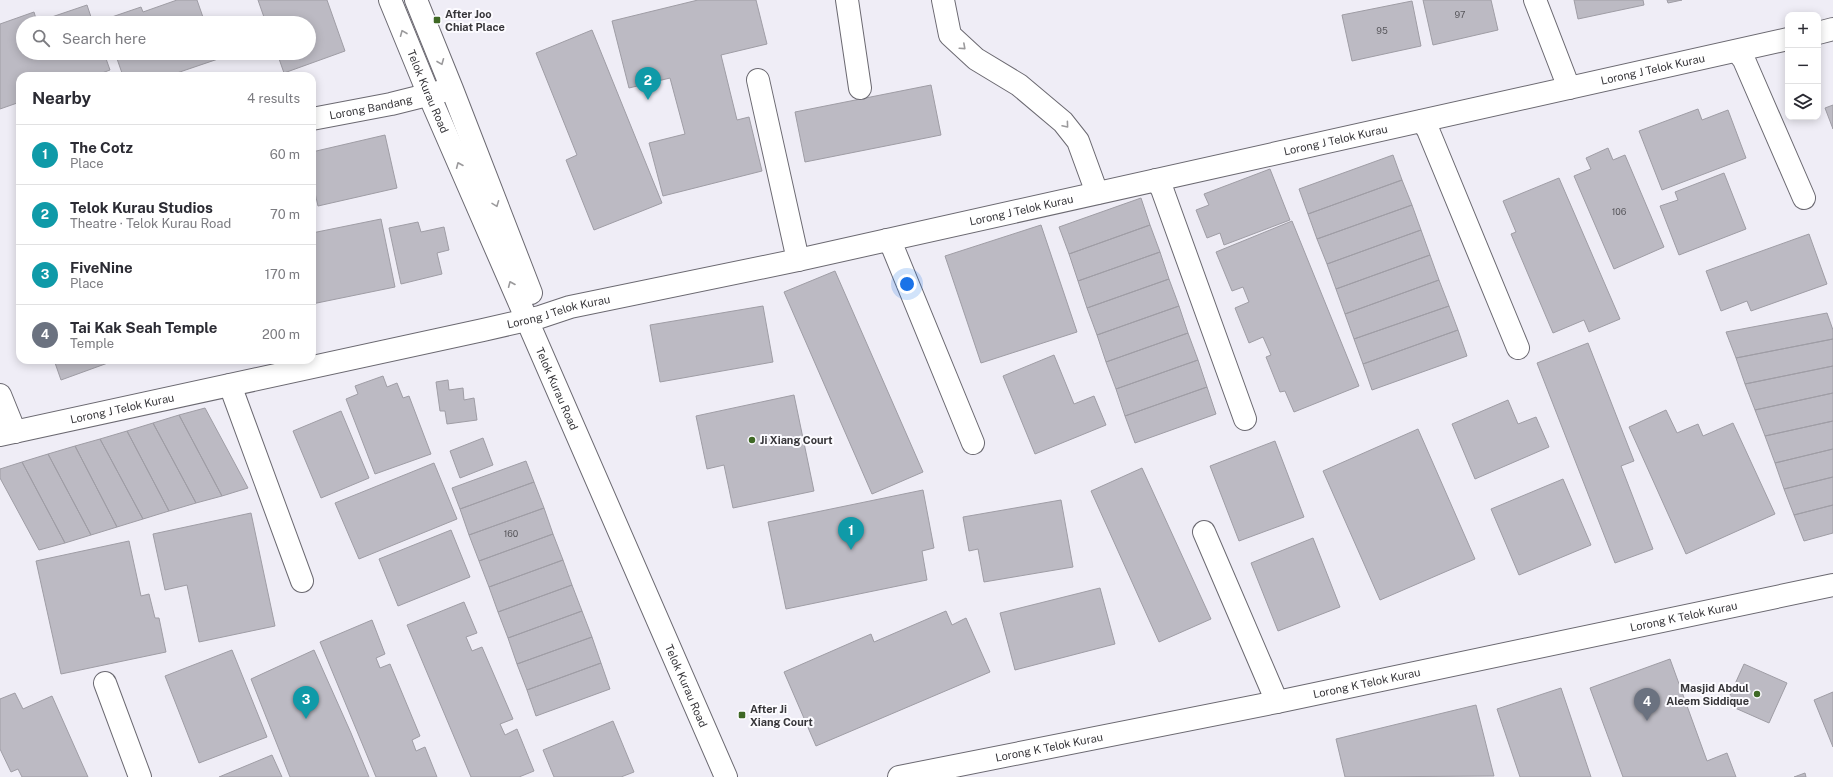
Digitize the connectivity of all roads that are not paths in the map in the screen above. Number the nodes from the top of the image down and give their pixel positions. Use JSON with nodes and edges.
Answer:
{"nodes":[{"id":1,"x":390,"y":0,"type":"edge"},
{"id":2,"x":416,"y":0,"type":"edge"},
{"id":3,"x":846,"y":0,"type":"edge"},
{"id":4,"x":943,"y":0,"type":"edge"},
{"id":5,"x":1534,"y":0,"type":"edge"},
{"id":6,"x":1833,"y":29,"type":"edge"},
{"id":7,"x":1821,"y":32,"type":"edge"},
{"id":8,"x":1785,"y":40,"type":"edge"},
{"id":9,"x":1737,"y":51,"type":"junction"},
{"id":10,"x":758,"y":80,"type":"dead end"},
{"id":11,"x":860,"y":88,"type":"dead end"},
{"id":12,"x":1569,"y":88,"type":"junction"},
{"id":13,"x":452,"y":89,"type":"junction"},
{"id":14,"x":429,"y":95,"type":"junction"},
{"id":15,"x":316,"y":118,"type":"edge"},
{"id":16,"x":1422,"y":121,"type":"junction"},
{"id":17,"x":1156,"y":180,"type":"junction"},
{"id":18,"x":1097,"y":193,"type":"junction"},
{"id":19,"x":1804,"y":198,"type":"dead end"},
{"id":20,"x":887,"y":240,"type":"junction"},
{"id":21,"x":798,"y":260,"type":"junction"},
{"id":22,"x":533,"y":318,"type":"junction"},
{"id":23,"x":1518,"y":348,"type":"dead end"},
{"id":24,"x":230,"y":385,"type":"junction"},
{"id":25,"x":0,"y":395,"type":"edge"},
{"id":26,"x":1244,"y":419,"type":"dead end"},
{"id":27,"x":7,"y":433,"type":"edge"},
{"id":28,"x":973,"y":443,"type":"dead end"},
{"id":29,"x":1204,"y":532,"type":"dead end"},
{"id":30,"x":302,"y":581,"type":"dead end"},
{"id":31,"x":1833,"y":585,"type":"edge"},
{"id":32,"x":105,"y":683,"type":"dead end"},
{"id":33,"x":1277,"y":702,"type":"junction"},
{"id":34,"x":140,"y":777,"type":"edge"},
{"id":35,"x":726,"y":777,"type":"edge"},
{"id":36,"x":741,"y":777,"type":"edge"},
{"id":37,"x":899,"y":777,"type":"edge"}],
"edges":[{"from":14,"to":1,"type":"street","name":"Telok Kurau Road","one_way":true},
{"from":2,"to":13,"type":"street","name":"Telok Kurau Road","one_way":true},
{"from":3,"to":11,"type":"street"},
{"from":4,"to":18,"type":"street","one_way":true},
{"from":5,"to":12,"type":"street"},
{"from":6,"to":7,"type":"street"},
{"from":8,"to":9,"type":"street","name":"Lorong J Telok Kurau"},
{"from":9,"to":12,"type":"street","name":"Lorong J Telok Kurau"},
{"from":9,"to":19,"type":"street"},
{"from":10,"to":21,"type":"street"},
{"from":12,"to":16,"type":"street","name":"Lorong J Telok Kurau"},
{"from":13,"to":14,"type":"street","name":"Lorong Bandang"},
{"from":13,"to":22,"type":"street","name":"Telok Kurau Road","one_way":true},
{"from":14,"to":15,"type":"street","name":"Lorong Bandang"},
{"from":22,"to":14,"type":"street","name":"Telok Kurau Road","one_way":true},
{"from":16,"to":17,"type":"street","name":"Lorong J Telok Kurau"},
{"from":16,"to":23,"type":"street"},
{"from":17,"to":18,"type":"street","name":"Lorong J Telok Kurau"},
{"from":17,"to":26,"type":"street"},
{"from":18,"to":20,"type":"street","name":"Lorong J Telok Kurau"},
{"from":20,"to":21,"type":"street","name":"Lorong J Telok Kurau"},
{"from":20,"to":28,"type":"street"},
{"from":21,"to":22,"type":"street","name":"Lorong J Telok Kurau"},
{"from":22,"to":24,"type":"street","name":"Lorong J Telok Kurau"},
{"from":22,"to":35,"type":"street","name":"Telok Kurau Road"},
{"from":22,"to":36,"type":"street","name":"Telok Kurau Road"},
{"from":24,"to":27,"type":"street","name":"Lorong J Telok Kurau"},
{"from":24,"to":30,"type":"street"},
{"from":25,"to":27,"type":"street","name":"Lorong J Telok Kurau"},
{"from":29,"to":33,"type":"street"},
{"from":31,"to":33,"type":"street","name":"Lorong K Telok Kurau"},
{"from":32,"to":34,"type":"street"},
{"from":33,"to":37,"type":"street","name":"Lorong K Telok Kurau"}]}
